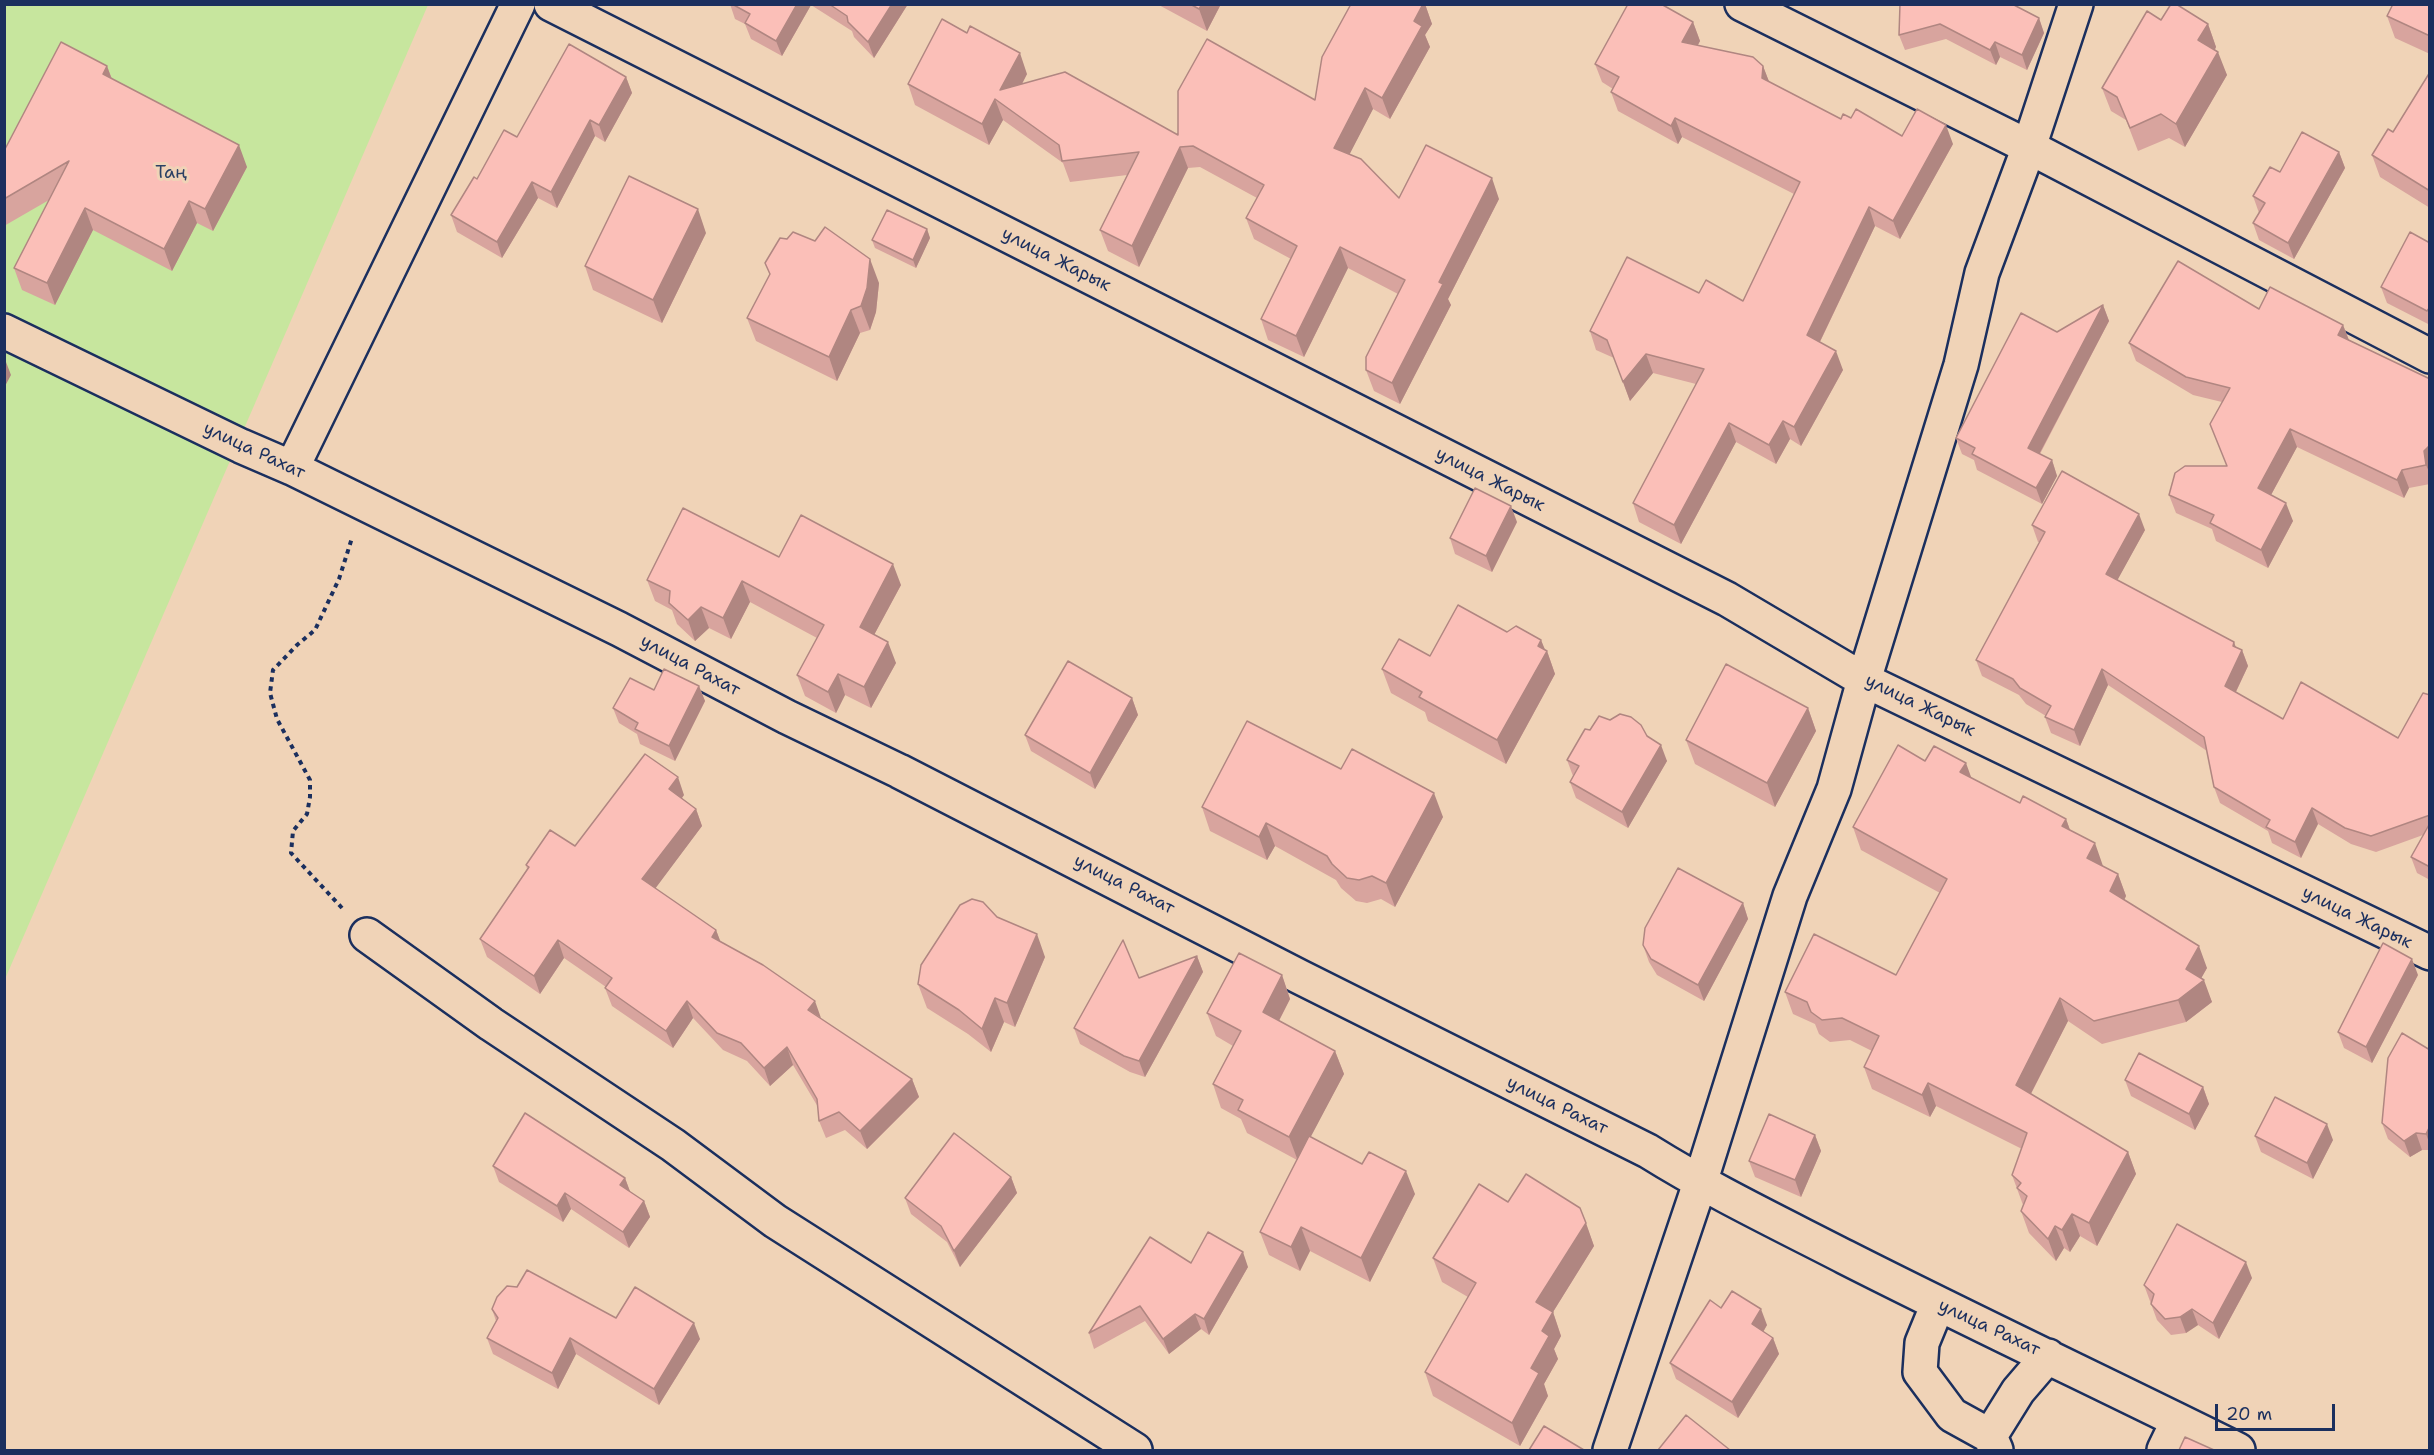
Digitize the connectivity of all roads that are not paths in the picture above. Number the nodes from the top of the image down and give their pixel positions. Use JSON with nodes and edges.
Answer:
{"nodes":[{"id":1,"x":518,"y":4,"type":"edge"},
{"id":2,"x":551,"y":4,"type":"edge"},
{"id":3,"x":1742,"y":4,"type":"edge"},
{"id":4,"x":2076,"y":4,"type":"edge"},
{"id":5,"x":2028,"y":147,"type":"junction"},
{"id":6,"x":4,"y":331,"type":"edge"},
{"id":7,"x":2430,"y":356,"type":"edge"},
{"id":8,"x":292,"y":468,"type":"junction"},
{"id":9,"x":1864,"y":680,"type":"junction"},
{"id":10,"x":368,"y":935,"type":"road end"},
{"id":11,"x":2430,"y":953,"type":"edge"},
{"id":12,"x":1700,"y":1183,"type":"junction"},
{"id":13,"x":1938,"y":1304,"type":"junction"},
{"id":14,"x":2048,"y":1356,"type":"junction"},
{"id":15,"x":2178,"y":1420,"type":"junction"},
{"id":16,"x":1993,"y":1443,"type":"edge"},
{"id":17,"x":1135,"y":1450,"type":"edge"},
{"id":18,"x":1610,"y":1450,"type":"edge"},
{"id":19,"x":2164,"y":1450,"type":"edge"},
{"id":20,"x":2238,"y":1450,"type":"edge"}],
"edges":[{"from":1,"to":8,"type":"street"},
{"from":2,"to":9,"type":"street","name":"улица Жарык"},
{"from":3,"to":5,"type":"street"},
{"from":4,"to":5,"type":"street"},
{"from":5,"to":7,"type":"street"},
{"from":5,"to":9,"type":"street"},
{"from":6,"to":8,"type":"street","name":"улица Рахат"},
{"from":8,"to":12,"type":"street","name":"улица Рахат"},
{"from":9,"to":11,"type":"street","name":"улица Жарык"},
{"from":9,"to":12,"type":"street"},
{"from":10,"to":17,"type":"street"},
{"from":12,"to":13,"type":"street","name":"улица Рахат"},
{"from":12,"to":18,"type":"street"},
{"from":13,"to":14,"type":"street","name":"улица Рахат"},
{"from":13,"to":16,"type":"street"},
{"from":14,"to":15,"type":"street","name":"улица Рахат"},
{"from":14,"to":16,"type":"street"},
{"from":15,"to":19,"type":"street"},
{"from":15,"to":20,"type":"street","name":"улица Рахат"}]}
